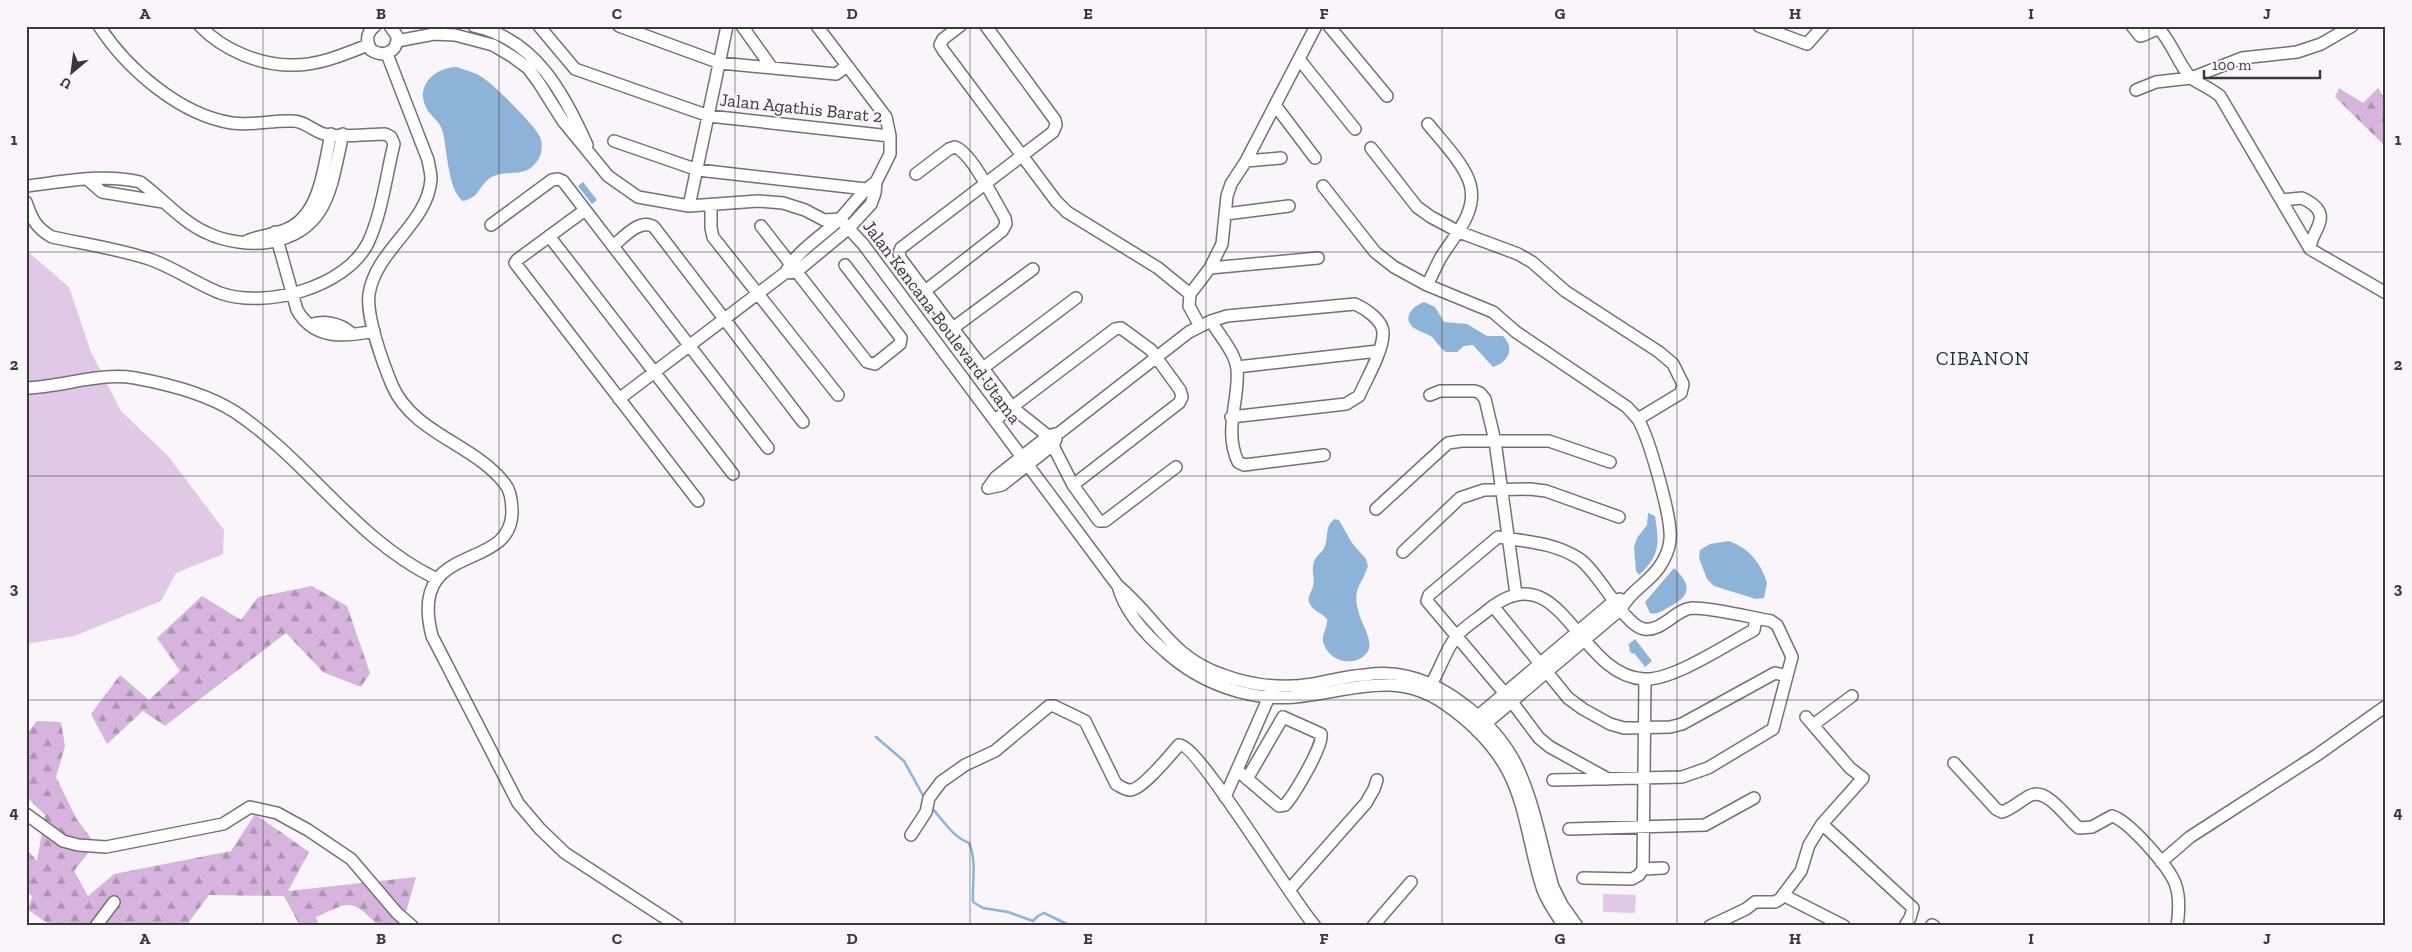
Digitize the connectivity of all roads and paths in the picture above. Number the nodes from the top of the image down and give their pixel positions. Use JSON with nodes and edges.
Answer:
{"nodes":[{"id":1,"x":99,"y":26,"type":"edge"},
{"id":2,"x":200,"y":26,"type":"edge"},
{"id":3,"x":474,"y":26,"type":"edge"},
{"id":4,"x":539,"y":26,"type":"edge"},
{"id":5,"x":618,"y":26,"type":"edge"},
{"id":6,"x":644,"y":26,"type":"edge"},
{"id":7,"x":727,"y":26,"type":"edge"},
{"id":8,"x":742,"y":26,"type":"edge"},
{"id":9,"x":817,"y":26,"type":"edge"},
{"id":10,"x":960,"y":26,"type":"edge"},
{"id":11,"x":986,"y":26,"type":"edge"},
{"id":12,"x":1316,"y":26,"type":"edge"},
{"id":13,"x":1329,"y":26,"type":"edge"},
{"id":14,"x":1759,"y":26,"type":"edge"},
{"id":15,"x":1823,"y":26,"type":"edge"},
{"id":16,"x":2132,"y":26,"type":"edge"},
{"id":17,"x":2352,"y":26,"type":"edge"},
{"id":18,"x":395,"y":27,"type":"edge"},
{"id":19,"x":370,"y":28,"type":"edge"},
{"id":20,"x":397,"y":41,"type":"junction"},
{"id":21,"x":662,"y":42,"type":"junction"},
{"id":22,"x":368,"y":45,"type":"junction"},
{"id":23,"x":387,"y":54,"type":"junction"},
{"id":24,"x":1299,"y":59,"type":"junction"},
{"id":25,"x":720,"y":63,"type":"junction"},
{"id":26,"x":847,"y":66,"type":"junction"},
{"id":27,"x":772,"y":68,"type":"junction"},
{"id":28,"x":2191,"y":78,"type":"junction"},
{"id":29,"x":2136,"y":90,"type":"dead end"},
{"id":30,"x":1387,"y":96,"type":"dead end"},
{"id":31,"x":1275,"y":105,"type":"junction"},
{"id":32,"x":708,"y":116,"type":"junction"},
{"id":33,"x":1428,"y":124,"type":"dead end"},
{"id":34,"x":1355,"y":129,"type":"dead end"},
{"id":35,"x":337,"y":134,"type":"junction"},
{"id":36,"x":890,"y":136,"type":"junction"},
{"id":37,"x":614,"y":141,"type":"dead end"},
{"id":38,"x":1371,"y":148,"type":"dead end"},
{"id":39,"x":1021,"y":155,"type":"junction"},
{"id":40,"x":1281,"y":158,"type":"dead end"},
{"id":41,"x":1315,"y":158,"type":"dead end"},
{"id":42,"x":595,"y":161,"type":"junction"},
{"id":43,"x":1246,"y":161,"type":"junction"},
{"id":44,"x":698,"y":170,"type":"junction"},
{"id":45,"x":916,"y":174,"type":"dead end"},
{"id":46,"x":88,"y":180,"type":"junction"},
{"id":47,"x":984,"y":183,"type":"junction"},
{"id":48,"x":26,"y":186,"type":"edge"},
{"id":49,"x":1323,"y":186,"type":"dead end"},
{"id":50,"x":872,"y":188,"type":"junction"},
{"id":51,"x":2282,"y":200,"type":"junction"},
{"id":52,"x":26,"y":202,"type":"edge"},
{"id":53,"x":164,"y":202,"type":"junction"},
{"id":54,"x":711,"y":205,"type":"junction"},
{"id":55,"x":689,"y":206,"type":"junction"},
{"id":56,"x":1289,"y":206,"type":"dead end"},
{"id":57,"x":585,"y":210,"type":"junction"},
{"id":58,"x":1226,"y":214,"type":"junction"},
{"id":59,"x":840,"y":219,"type":"junction"},
{"id":60,"x":491,"y":225,"type":"dead end"},
{"id":61,"x":761,"y":226,"type":"dead end"},
{"id":62,"x":849,"y":228,"type":"junction"},
{"id":63,"x":1459,"y":232,"type":"junction"},
{"id":64,"x":276,"y":236,"type":"junction"},
{"id":65,"x":549,"y":236,"type":"junction"},
{"id":66,"x":613,"y":246,"type":"junction"},
{"id":67,"x":2310,"y":249,"type":"junction"},
{"id":68,"x":1318,"y":258,"type":"dead end"},
{"id":69,"x":845,"y":264,"type":"dead end"},
{"id":70,"x":1210,"y":268,"type":"junction"},
{"id":71,"x":1032,"y":269,"type":"dead end"},
{"id":72,"x":791,"y":270,"type":"junction"},
{"id":73,"x":1427,"y":285,"type":"junction"},
{"id":74,"x":925,"y":291,"type":"junction"},
{"id":75,"x":292,"y":292,"type":"junction"},
{"id":76,"x":2386,"y":292,"type":"edge"},
{"id":77,"x":758,"y":294,"type":"junction"},
{"id":78,"x":1190,"y":294,"type":"junction"},
{"id":79,"x":1076,"y":298,"type":"dead end"},
{"id":80,"x":724,"y":319,"type":"junction"},
{"id":81,"x":1205,"y":323,"type":"junction"},
{"id":82,"x":953,"y":328,"type":"junction"},
{"id":83,"x":374,"y":331,"type":"junction"},
{"id":84,"x":690,"y":345,"type":"junction"},
{"id":85,"x":1378,"y":351,"type":"junction"},
{"id":86,"x":1156,"y":358,"type":"junction"},
{"id":87,"x":1236,"y":367,"type":"junction"},
{"id":88,"x":983,"y":368,"type":"junction"},
{"id":89,"x":654,"y":372,"type":"junction"},
{"id":90,"x":26,"y":388,"type":"edge"},
{"id":91,"x":838,"y":395,"type":"dead end"},
{"id":92,"x":1430,"y":395,"type":"dead end"},
{"id":93,"x":619,"y":399,"type":"junction"},
{"id":94,"x":1012,"y":407,"type":"junction"},
{"id":95,"x":1231,"y":417,"type":"junction"},
{"id":96,"x":1638,"y":419,"type":"junction"},
{"id":97,"x":994,"y":420,"type":"junction"},
{"id":98,"x":803,"y":422,"type":"dead end"},
{"id":99,"x":1054,"y":438,"type":"junction"},
{"id":100,"x":1494,"y":441,"type":"junction"},
{"id":101,"x":768,"y":448,"type":"dead end"},
{"id":102,"x":1324,"y":456,"type":"dead end"},
{"id":103,"x":1026,"y":460,"type":"junction"},
{"id":104,"x":1610,"y":462,"type":"dead end"},
{"id":105,"x":1176,"y":467,"type":"dead end"},
{"id":106,"x":733,"y":474,"type":"dead end"},
{"id":107,"x":1073,"y":485,"type":"junction"},
{"id":108,"x":1502,"y":489,"type":"junction"},
{"id":109,"x":698,"y":501,"type":"dead end"},
{"id":110,"x":1376,"y":510,"type":"dead end"},
{"id":111,"x":1619,"y":517,"type":"dead end"},
{"id":112,"x":1508,"y":539,"type":"junction"},
{"id":113,"x":1403,"y":552,"type":"dead end"},
{"id":114,"x":435,"y":578,"type":"junction"},
{"id":115,"x":1516,"y":594,"type":"junction"},
{"id":116,"x":1618,"y":605,"type":"junction"},
{"id":117,"x":1493,"y":606,"type":"junction"},
{"id":118,"x":1756,"y":618,"type":"junction"},
{"id":119,"x":1581,"y":636,"type":"junction"},
{"id":120,"x":1456,"y":637,"type":"junction"},
{"id":121,"x":1544,"y":668,"type":"junction"},
{"id":122,"x":1787,"y":676,"type":"junction"},
{"id":123,"x":1645,"y":679,"type":"junction"},
{"id":124,"x":1431,"y":684,"type":"junction"},
{"id":125,"x":1270,"y":692,"type":"junction"},
{"id":126,"x":1852,"y":696,"type":"dead end"},
{"id":127,"x":1508,"y":698,"type":"junction"},
{"id":128,"x":2386,"y":706,"type":"edge"},
{"id":129,"x":1477,"y":724,"type":"junction"},
{"id":130,"x":1644,"y":727,"type":"junction"},
{"id":131,"x":1954,"y":763,"type":"dead end"},
{"id":132,"x":1237,"y":770,"type":"junction"},
{"id":133,"x":1644,"y":778,"type":"junction"},
{"id":134,"x":1247,"y":779,"type":"junction"},
{"id":135,"x":1608,"y":779,"type":"junction"},
{"id":136,"x":1377,"y":780,"type":"dead end"},
{"id":137,"x":1553,"y":780,"type":"dead end"},
{"id":138,"x":1225,"y":796,"type":"junction"},
{"id":139,"x":1754,"y":798,"type":"dead end"},
{"id":140,"x":26,"y":814,"type":"edge"},
{"id":141,"x":1822,"y":824,"type":"junction"},
{"id":142,"x":1643,"y":828,"type":"junction"},
{"id":143,"x":1570,"y":829,"type":"dead end"},
{"id":144,"x":911,"y":835,"type":"dead end"},
{"id":145,"x":2161,"y":862,"type":"junction"},
{"id":146,"x":1663,"y":868,"type":"dead end"},
{"id":147,"x":1643,"y":869,"type":"junction"},
{"id":148,"x":1583,"y":878,"type":"dead end"},
{"id":149,"x":1411,"y":882,"type":"dead end"},
{"id":150,"x":1289,"y":890,"type":"junction"},
{"id":151,"x":1783,"y":895,"type":"junction"},
{"id":152,"x":114,"y":902,"type":"dead end"},
{"id":153,"x":96,"y":926,"type":"edge"},
{"id":154,"x":412,"y":926,"type":"edge"},
{"id":155,"x":677,"y":926,"type":"edge"},
{"id":156,"x":1315,"y":926,"type":"edge"},
{"id":157,"x":1373,"y":926,"type":"edge"},
{"id":158,"x":1564,"y":926,"type":"edge"},
{"id":159,"x":1577,"y":926,"type":"edge"},
{"id":160,"x":1710,"y":926,"type":"edge"},
{"id":161,"x":1844,"y":926,"type":"edge"},
{"id":162,"x":1905,"y":926,"type":"edge"},
{"id":163,"x":2176,"y":926,"type":"edge"}],
"edges":[{"from":1,"to":35,"type":"street"},
{"from":2,"to":22,"type":"street"},
{"from":3,"to":42,"type":"street","name":"Jalan Kencana Boulevard Utama"},
{"from":4,"to":32,"type":"street","name":"Jalan Agathis Barat 2"},
{"from":5,"to":21,"type":"street"},
{"from":6,"to":21,"type":"street"},
{"from":7,"to":25,"type":"street"},
{"from":8,"to":27,"type":"street"},
{"from":9,"to":26,"type":"street"},
{"from":10,"to":39,"type":"street"},
{"from":11,"to":39,"type":"street"},
{"from":12,"to":24,"type":"street"},
{"from":13,"to":30,"type":"street"},
{"from":14,"to":15,"type":"street"},
{"from":16,"to":28,"type":"street"},
{"from":17,"to":28,"type":"street"},
{"from":18,"to":20,"type":"street"},
{"from":19,"to":22,"type":"street"},
{"from":20,"to":23,"type":"street"},
{"from":20,"to":42,"type":"street","name":"Jalan Kencana Boulevard Utama"},
{"from":21,"to":25,"type":"street"},
{"from":22,"to":23,"type":"street"},
{"from":23,"to":83,"type":"street"},
{"from":24,"to":31,"type":"street"},
{"from":24,"to":34,"type":"street"},
{"from":25,"to":27,"type":"street"},
{"from":25,"to":32,"type":"street"},
{"from":26,"to":27,"type":"street"},
{"from":26,"to":36,"type":"street"},
{"from":28,"to":29,"type":"street"},
{"from":28,"to":51,"type":"street"},
{"from":31,"to":41,"type":"street"},
{"from":31,"to":43,"type":"street"},
{"from":32,"to":36,"type":"street","name":"Jalan Agathis Barat 2"},
{"from":32,"to":44,"type":"street"},
{"from":33,"to":63,"type":"street"},
{"from":35,"to":64,"type":"street"},
{"from":35,"to":75,"type":"street"},
{"from":36,"to":50,"type":"street"},
{"from":37,"to":44,"type":"street"},
{"from":38,"to":63,"type":"street"},
{"from":39,"to":47,"type":"street"},
{"from":39,"to":78,"type":"street"},
{"from":40,"to":43,"type":"street"},
{"from":42,"to":55,"type":"street","name":"Jalan Kencana Boulevard Utama"},
{"from":43,"to":58,"type":"street"},
{"from":44,"to":50,"type":"street"},
{"from":44,"to":55,"type":"street"},
{"from":45,"to":47,"type":"street"},
{"from":46,"to":48,"type":"street"},
{"from":46,"to":53,"type":"street"},
{"from":46,"to":53,"type":"street"},
{"from":47,"to":74,"type":"street"},
{"from":47,"to":74,"type":"street"},
{"from":49,"to":73,"type":"street"},
{"from":50,"to":59,"type":"street"},
{"from":50,"to":62,"type":"street"},
{"from":51,"to":67,"type":"street"},
{"from":51,"to":67,"type":"street"},
{"from":52,"to":75,"type":"street"},
{"from":53,"to":64,"type":"street"},
{"from":54,"to":55,"type":"street","name":"Jalan Kencana Boulevard Utama"},
{"from":54,"to":59,"type":"street","name":"Jalan Kencana Boulevard Utama"},
{"from":54,"to":77,"type":"street"},
{"from":56,"to":58,"type":"street"},
{"from":57,"to":60,"type":"street"},
{"from":57,"to":65,"type":"street"},
{"from":57,"to":66,"type":"street"},
{"from":58,"to":70,"type":"street"},
{"from":59,"to":62,"type":"street","name":"Jalan Kencana Boulevard Utama"},
{"from":59,"to":72,"type":"street"},
{"from":61,"to":72,"type":"street"},
{"from":62,"to":72,"type":"street"},
{"from":62,"to":97,"type":"street","name":"Jalan Kencana Boulevard Utama"},
{"from":63,"to":73,"type":"street"},
{"from":63,"to":96,"type":"street"},
{"from":64,"to":75,"type":"street"},
{"from":65,"to":89,"type":"street"},
{"from":65,"to":93,"type":"street"},
{"from":66,"to":80,"type":"street"},
{"from":66,"to":84,"type":"street"},
{"from":67,"to":76,"type":"street"},
{"from":68,"to":70,"type":"street"},
{"from":69,"to":72,"type":"street"},
{"from":70,"to":78,"type":"street"},
{"from":71,"to":82,"type":"street"},
{"from":72,"to":77,"type":"street"},
{"from":73,"to":96,"type":"street"},
{"from":74,"to":82,"type":"street"},
{"from":75,"to":83,"type":"street"},
{"from":77,"to":80,"type":"street"},
{"from":77,"to":91,"type":"street"},
{"from":78,"to":81,"type":"street"},
{"from":79,"to":88,"type":"street"},
{"from":80,"to":84,"type":"street"},
{"from":80,"to":98,"type":"street"},
{"from":81,"to":85,"type":"street"},
{"from":81,"to":86,"type":"street"},
{"from":81,"to":87,"type":"street"},
{"from":82,"to":88,"type":"street"},
{"from":83,"to":114,"type":"street"},
{"from":84,"to":89,"type":"street"},
{"from":84,"to":101,"type":"street"},
{"from":85,"to":87,"type":"street"},
{"from":85,"to":95,"type":"street"},
{"from":86,"to":94,"type":"street"},
{"from":86,"to":99,"type":"street"},
{"from":86,"to":107,"type":"street"},
{"from":87,"to":95,"type":"street"},
{"from":88,"to":94,"type":"street"},
{"from":89,"to":93,"type":"street"},
{"from":89,"to":106,"type":"street"},
{"from":90,"to":114,"type":"street"},
{"from":92,"to":100,"type":"street"},
{"from":93,"to":109,"type":"street"},
{"from":94,"to":97,"type":"street"},
{"from":94,"to":99,"type":"street"},
{"from":95,"to":102,"type":"street"},
{"from":96,"to":116,"type":"street"},
{"from":97,"to":103,"type":"street","name":"Jalan Kencana Boulevard Utama"},
{"from":99,"to":103,"type":"street"},
{"from":99,"to":107,"type":"street"},
{"from":100,"to":104,"type":"street"},
{"from":100,"to":108,"type":"street"},
{"from":100,"to":110,"type":"street"},
{"from":103,"to":125,"type":"street","name":"Jalan Kencana Boulevard Utama"},
{"from":105,"to":107,"type":"street"},
{"from":108,"to":111,"type":"street"},
{"from":108,"to":112,"type":"street"},
{"from":108,"to":113,"type":"street"},
{"from":112,"to":115,"type":"street"},
{"from":112,"to":116,"type":"street"},
{"from":112,"to":120,"type":"street"},
{"from":114,"to":155,"type":"street"},
{"from":115,"to":117,"type":"street"},
{"from":115,"to":119,"type":"street"},
{"from":116,"to":118,"type":"street"},
{"from":116,"to":119,"type":"street"},
{"from":117,"to":120,"type":"street"},
{"from":117,"to":121,"type":"street"},
{"from":118,"to":122,"type":"street"},
{"from":118,"to":123,"type":"street"},
{"from":119,"to":121,"type":"street"},
{"from":119,"to":123,"type":"street"},
{"from":120,"to":124,"type":"street"},
{"from":120,"to":127,"type":"street"},
{"from":121,"to":127,"type":"street"},
{"from":121,"to":130,"type":"street"},
{"from":122,"to":130,"type":"street"},
{"from":122,"to":133,"type":"street"},
{"from":123,"to":130,"type":"street"},
{"from":124,"to":125,"type":"street","name":"Jalan Kencana Boulevard Utama"},
{"from":124,"to":129,"type":"street","name":"Jalan Kencana Boulevard Utama"},
{"from":125,"to":129,"type":"street","name":"Jalan Kencana Boulevard Utama"},
{"from":125,"to":132,"type":"street"},
{"from":126,"to":141,"type":"street"},
{"from":127,"to":129,"type":"street"},
{"from":127,"to":135,"type":"street"},
{"from":128,"to":145,"type":"street"},
{"from":129,"to":158,"type":"street","name":"Jalan Kencana Boulevard Utama"},
{"from":129,"to":159,"type":"street","name":"Jalan Kencana Boulevard Utama"},
{"from":130,"to":133,"type":"street"},
{"from":131,"to":145,"type":"street"},
{"from":132,"to":134,"type":"street"},
{"from":132,"to":138,"type":"street"},
{"from":133,"to":135,"type":"street"},
{"from":133,"to":142,"type":"street"},
{"from":134,"to":134,"type":"street"},
{"from":135,"to":137,"type":"street"},
{"from":136,"to":150,"type":"street"},
{"from":138,"to":144,"type":"street"},
{"from":138,"to":150,"type":"street"},
{"from":139,"to":142,"type":"street"},
{"from":140,"to":154,"type":"street"},
{"from":141,"to":151,"type":"street"},
{"from":141,"to":162,"type":"street"},
{"from":142,"to":143,"type":"street"},
{"from":142,"to":147,"type":"street"},
{"from":145,"to":163,"type":"street"},
{"from":146,"to":147,"type":"street"},
{"from":147,"to":148,"type":"street"},
{"from":149,"to":157,"type":"street"},
{"from":150,"to":156,"type":"street"},
{"from":151,"to":160,"type":"street"},
{"from":151,"to":161,"type":"street"},
{"from":152,"to":153,"type":"street"}]}
